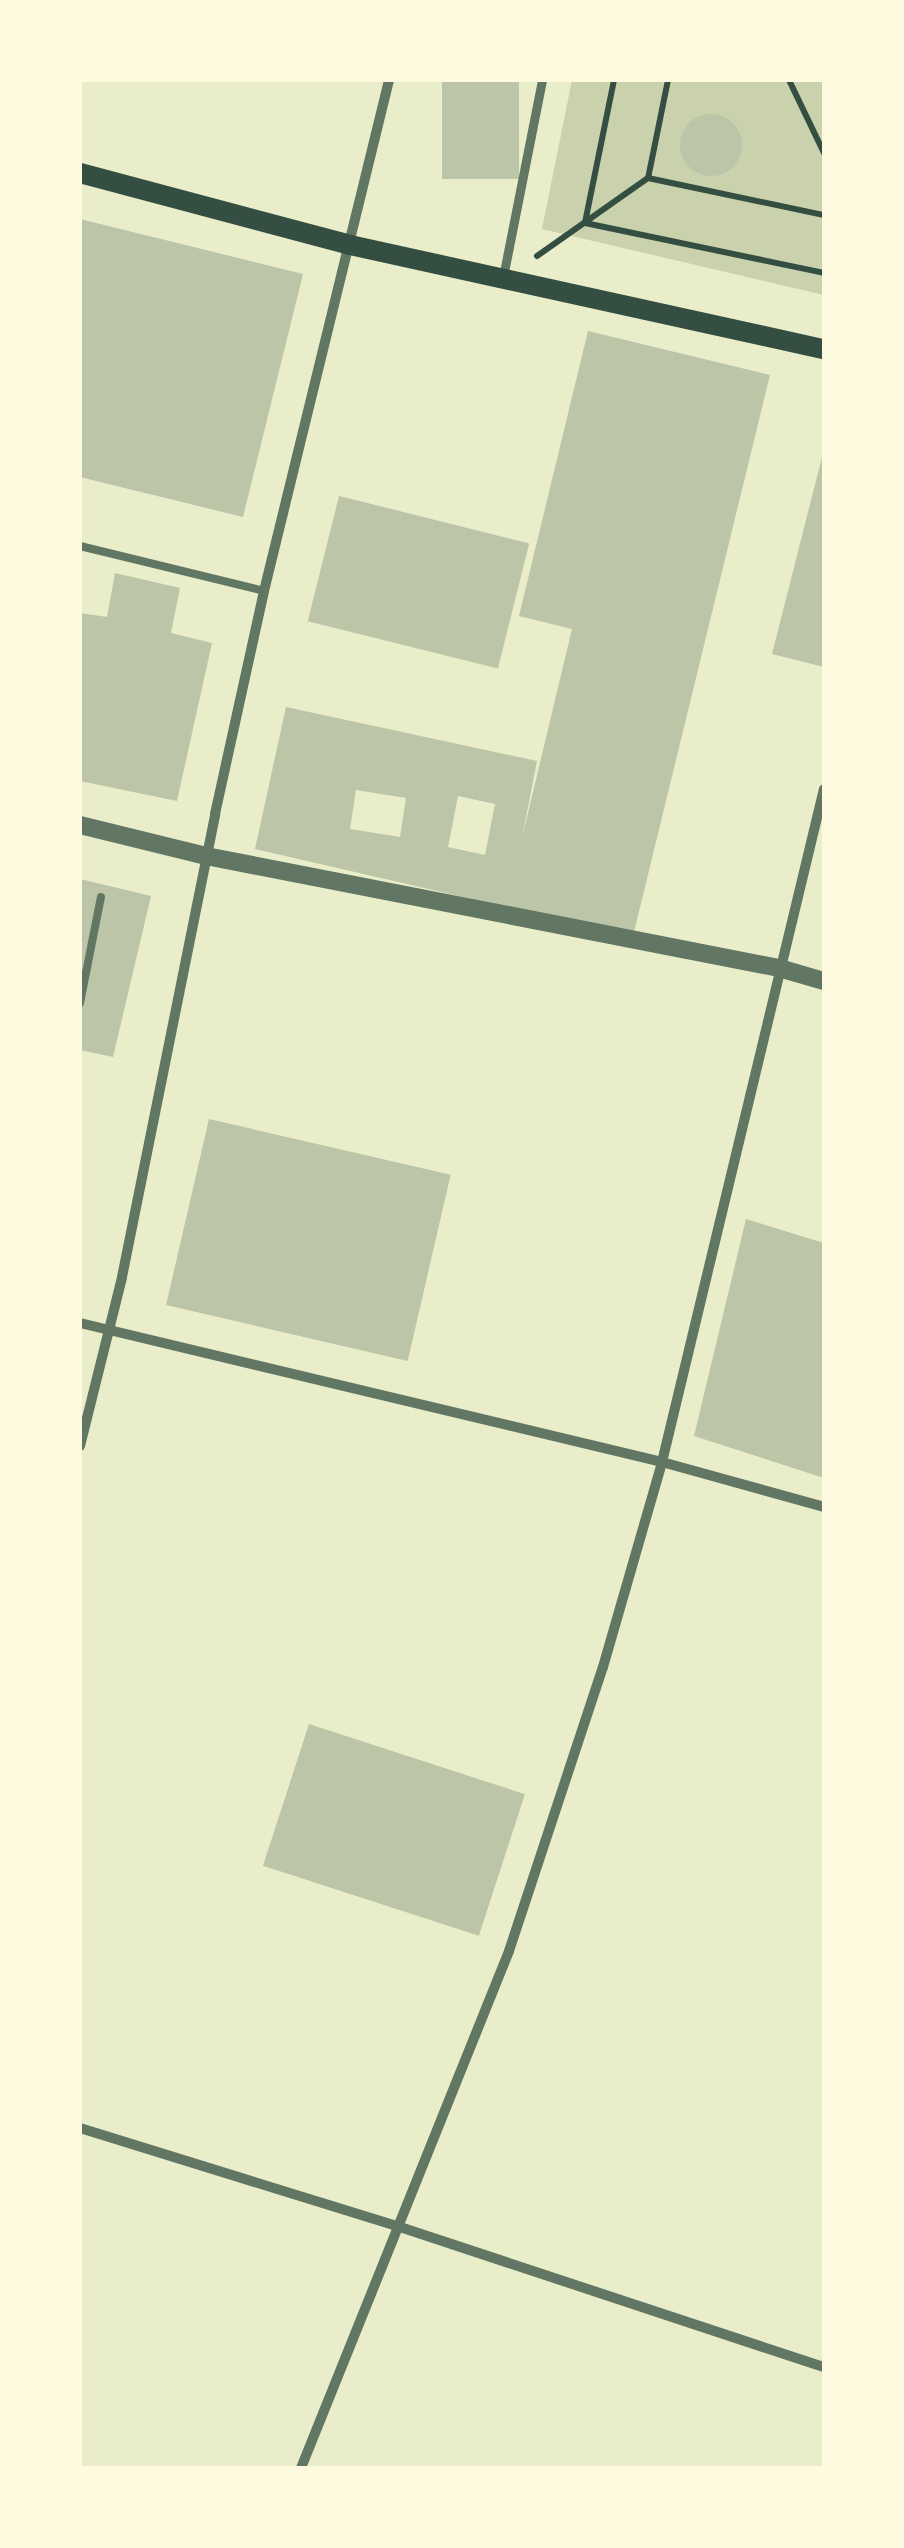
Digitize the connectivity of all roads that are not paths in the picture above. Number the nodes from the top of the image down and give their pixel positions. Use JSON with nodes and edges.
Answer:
{"nodes":[{"id":1,"x":389,"y":80,"type":"edge"},
{"id":2,"x":542,"y":80,"type":"edge"},
{"id":3,"x":80,"y":173,"type":"edge"},
{"id":4,"x":350,"y":245,"type":"junction"},
{"id":5,"x":503,"y":280,"type":"junction"},
{"id":6,"x":824,"y":349,"type":"edge"},
{"id":7,"x":80,"y":546,"type":"edge"},
{"id":8,"x":264,"y":591,"type":"junction"},
{"id":9,"x":824,"y":789,"type":"edge"},
{"id":10,"x":80,"y":825,"type":"edge"},
{"id":11,"x":206,"y":856,"type":"junction"},
{"id":12,"x":102,"y":896,"type":"dead end"},
{"id":13,"x":85,"y":955,"type":"edge"},
{"id":14,"x":779,"y":968,"type":"junction"},
{"id":15,"x":824,"y":980,"type":"edge"},
{"id":16,"x":80,"y":1003,"type":"edge"},
{"id":17,"x":80,"y":1323,"type":"edge"},
{"id":18,"x":110,"y":1329,"type":"junction"},
{"id":19,"x":80,"y":1446,"type":"edge"},
{"id":20,"x":662,"y":1462,"type":"junction"},
{"id":21,"x":824,"y":1508,"type":"edge"},
{"id":22,"x":80,"y":2128,"type":"edge"},
{"id":23,"x":400,"y":2227,"type":"junction"},
{"id":24,"x":824,"y":2367,"type":"edge"},
{"id":25,"x":301,"y":2468,"type":"edge"}],
"edges":[{"from":1,"to":4,"type":"street"},
{"from":2,"to":5,"type":"street"},
{"from":3,"to":4,"type":"main road"},
{"from":4,"to":5,"type":"main road"},
{"from":4,"to":8,"type":"street"},
{"from":5,"to":6,"type":"main road"},
{"from":7,"to":8,"type":"lane"},
{"from":8,"to":11,"type":"street"},
{"from":9,"to":14,"type":"street"},
{"from":10,"to":11,"type":"street"},
{"from":11,"to":14,"type":"street"},
{"from":11,"to":18,"type":"street"},
{"from":12,"to":13,"type":"lane"},
{"from":13,"to":16,"type":"lane"},
{"from":14,"to":15,"type":"street"},
{"from":14,"to":20,"type":"street"},
{"from":17,"to":18,"type":"street"},
{"from":18,"to":19,"type":"street"},
{"from":18,"to":20,"type":"street"},
{"from":20,"to":21,"type":"street"},
{"from":20,"to":23,"type":"street"},
{"from":22,"to":23,"type":"street"},
{"from":23,"to":24,"type":"street"},
{"from":23,"to":25,"type":"street"}]}
